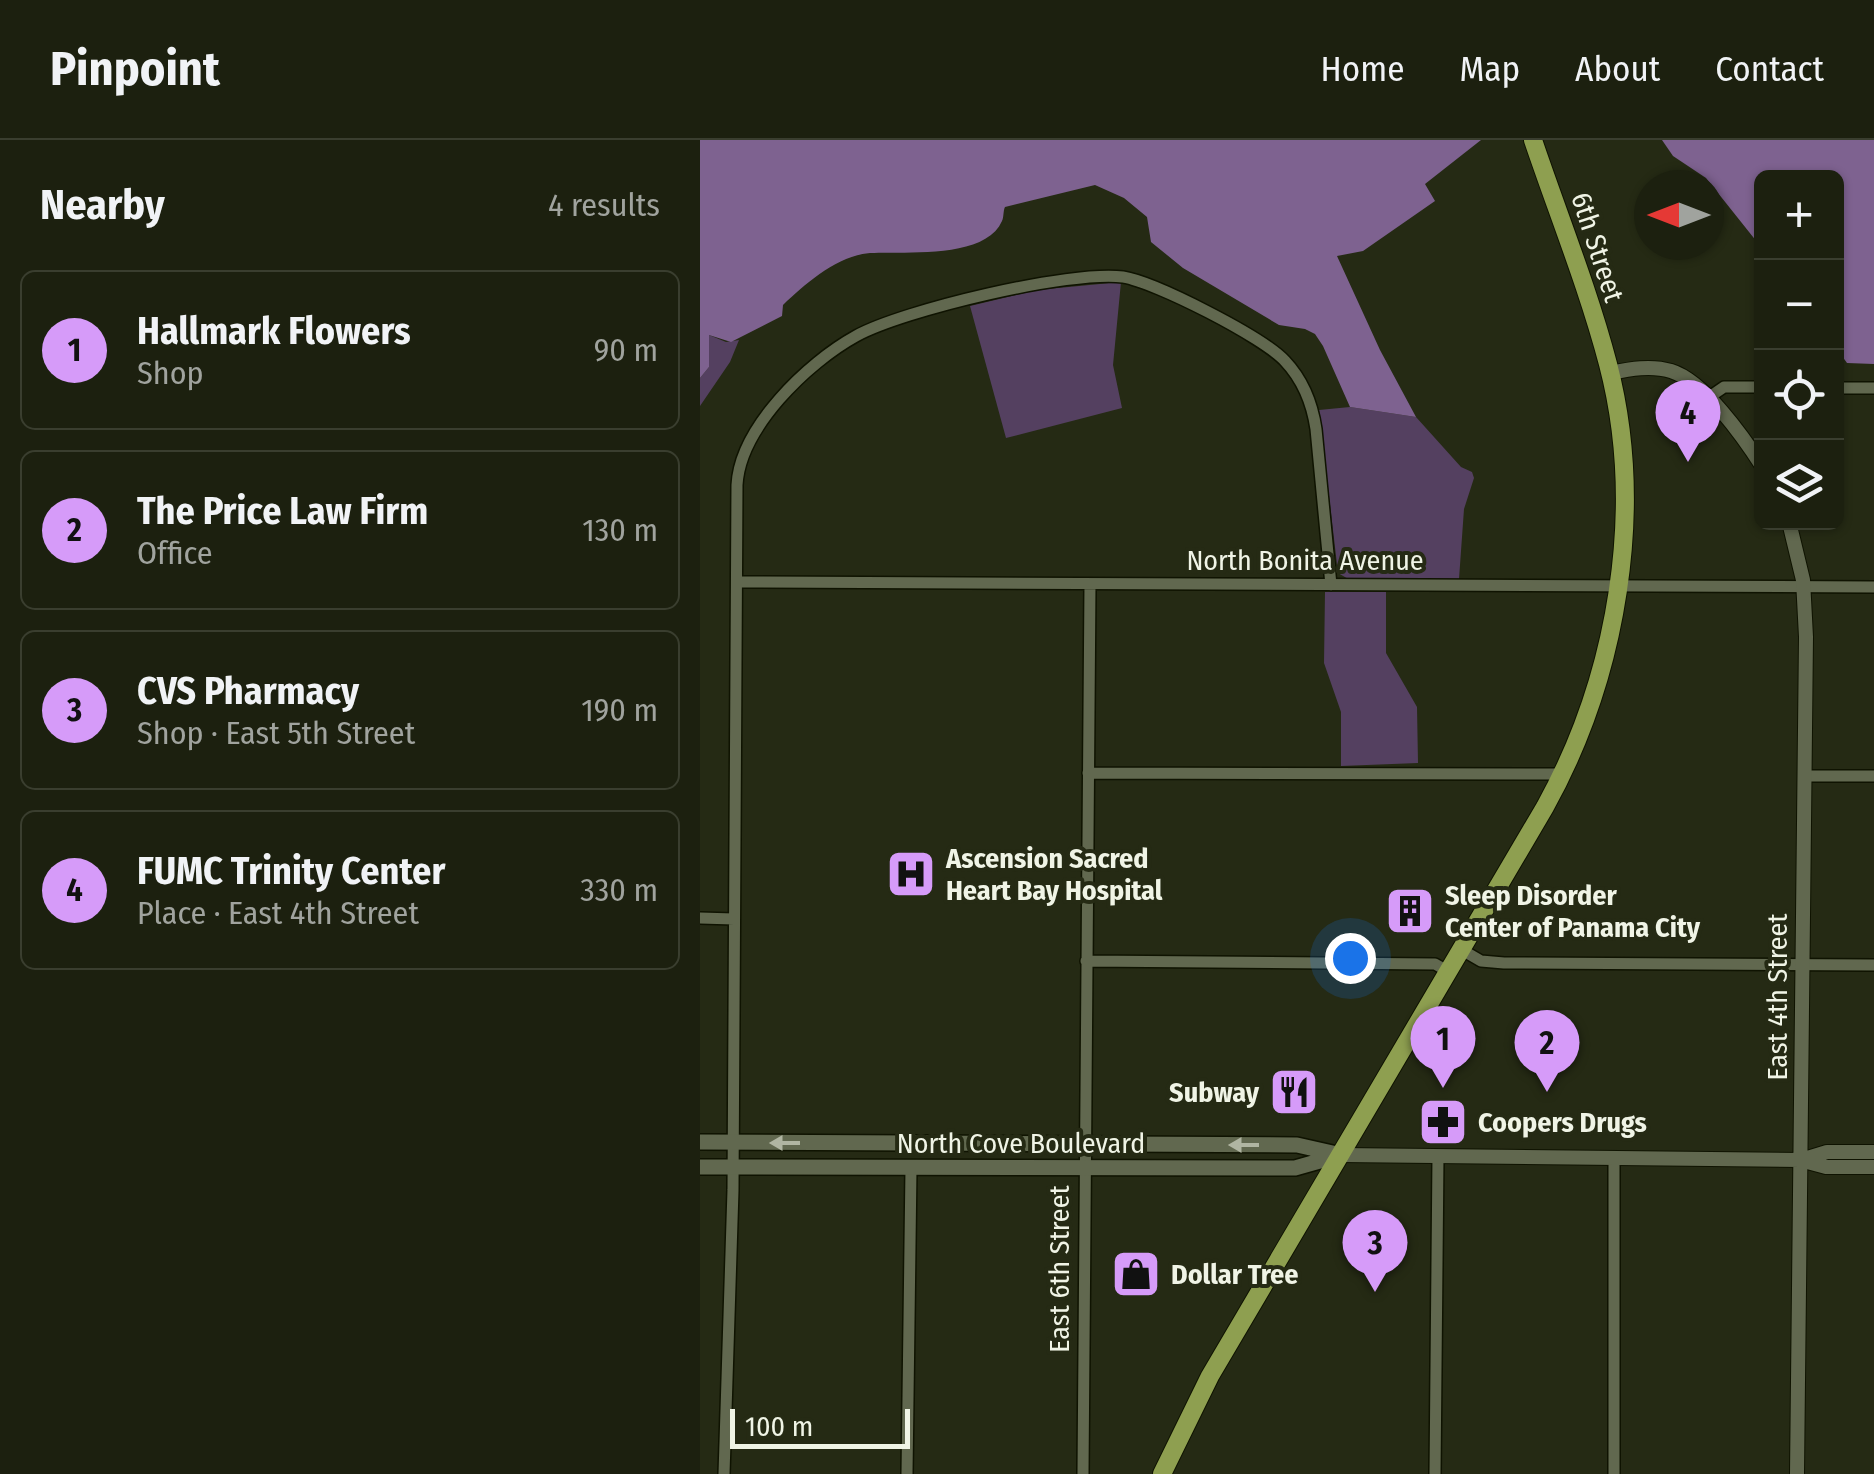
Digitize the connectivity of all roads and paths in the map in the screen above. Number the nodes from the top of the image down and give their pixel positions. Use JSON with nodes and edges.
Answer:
{"nodes":[{"id":1,"x":1533,"y":140,"type":"edge"},
{"id":2,"x":1610,"y":372,"type":"junction"},
{"id":3,"x":1754,"y":387,"type":"edge"},
{"id":4,"x":1844,"y":388,"type":"edge"},
{"id":5,"x":1874,"y":388,"type":"edge"},
{"id":6,"x":1708,"y":398,"type":"junction"},
{"id":7,"x":1754,"y":456,"type":"edge"},
{"id":8,"x":1791,"y":530,"type":"edge"},
{"id":9,"x":736,"y":582,"type":"junction"},
{"id":10,"x":1090,"y":584,"type":"junction"},
{"id":11,"x":1331,"y":585,"type":"junction"},
{"id":12,"x":1617,"y":587,"type":"junction"},
{"id":13,"x":1804,"y":587,"type":"junction"},
{"id":14,"x":1874,"y":587,"type":"edge"},
{"id":15,"x":1088,"y":773,"type":"junction"},
{"id":16,"x":1563,"y":774,"type":"junction"},
{"id":17,"x":1804,"y":776,"type":"junction"},
{"id":18,"x":1874,"y":776,"type":"edge"},
{"id":19,"x":700,"y":918,"type":"edge"},
{"id":20,"x":734,"y":919,"type":"junction"},
{"id":21,"x":1462,"y":950,"type":"junction"},
{"id":22,"x":1086,"y":962,"type":"junction"},
{"id":23,"x":1802,"y":964,"type":"junction"},
{"id":24,"x":1874,"y":965,"type":"edge"},
{"id":25,"x":1449,"y":972,"type":"junction"},
{"id":26,"x":700,"y":1142,"type":"edge"},
{"id":27,"x":733,"y":1142,"type":"junction"},
{"id":28,"x":1085,"y":1144,"type":"junction"},
{"id":29,"x":1874,"y":1152,"type":"edge"},
{"id":30,"x":1341,"y":1155,"type":"junction"},
{"id":31,"x":1438,"y":1156,"type":"junction"},
{"id":32,"x":1614,"y":1158,"type":"junction"},
{"id":33,"x":1800,"y":1160,"type":"junction"},
{"id":34,"x":700,"y":1167,"type":"edge"},
{"id":35,"x":733,"y":1167,"type":"junction"},
{"id":36,"x":1874,"y":1167,"type":"edge"},
{"id":37,"x":910,"y":1168,"type":"junction"},
{"id":38,"x":1085,"y":1168,"type":"junction"},
{"id":39,"x":724,"y":1474,"type":"edge"},
{"id":40,"x":907,"y":1474,"type":"edge"},
{"id":41,"x":1083,"y":1474,"type":"edge"},
{"id":42,"x":1162,"y":1474,"type":"edge"},
{"id":43,"x":1435,"y":1474,"type":"edge"},
{"id":44,"x":1614,"y":1474,"type":"edge"},
{"id":45,"x":1797,"y":1474,"type":"edge"}],
"edges":[{"from":1,"to":2,"type":"main road","name":"6th Street"},
{"from":2,"to":6,"type":"street"},
{"from":2,"to":12,"type":"main road","name":"6th Street"},
{"from":3,"to":6,"type":"street"},
{"from":4,"to":5,"type":"street"},
{"from":6,"to":7,"type":"street"},
{"from":8,"to":13,"type":"street","name":"East 4th Street"},
{"from":9,"to":10,"type":"street","name":"North Bonita Avenue"},
{"from":9,"to":11,"type":"street"},
{"from":9,"to":20,"type":"street"},
{"from":10,"to":11,"type":"street","name":"North Bonita Avenue"},
{"from":10,"to":15,"type":"street","name":"East 6th Street"},
{"from":11,"to":12,"type":"street","name":"North Bonita Avenue"},
{"from":12,"to":13,"type":"street","name":"North Bonita Avenue"},
{"from":12,"to":16,"type":"main road","name":"6th Street"},
{"from":13,"to":14,"type":"street","name":"North Bonita Avenue"},
{"from":13,"to":17,"type":"street","name":"East 4th Street"},
{"from":15,"to":16,"type":"street"},
{"from":15,"to":22,"type":"street","name":"East 6th Street"},
{"from":16,"to":21,"type":"main road","name":"6th Street"},
{"from":17,"to":18,"type":"street"},
{"from":17,"to":23,"type":"street","name":"East 4th Street"},
{"from":19,"to":20,"type":"street"},
{"from":20,"to":27,"type":"street"},
{"from":21,"to":23,"type":"street"},
{"from":21,"to":25,"type":"main road","name":"6th Street"},
{"from":22,"to":25,"type":"street"},
{"from":22,"to":28,"type":"street","name":"East 6th Street"},
{"from":23,"to":24,"type":"street"},
{"from":23,"to":33,"type":"street","name":"East 4th Street"},
{"from":25,"to":30,"type":"main road","name":"6th Street"},
{"from":26,"to":27,"type":"main road","name":"North Cove Boulevard"},
{"from":28,"to":27,"type":"main road","name":"North Cove Boulevard","one_way":true},
{"from":27,"to":35,"type":"street"},
{"from":30,"to":28,"type":"main road","name":"North Cove Boulevard","one_way":true},
{"from":28,"to":38,"type":"street","name":"East 6th Street"},
{"from":29,"to":33,"type":"street","name":"North Cove Boulevard"},
{"from":30,"to":31,"type":"street","name":"North Cove Boulevard"},
{"from":30,"to":38,"type":"main road","name":"North Cove Boulevard"},
{"from":30,"to":42,"type":"main road","name":"6th Street"},
{"from":31,"to":32,"type":"street","name":"North Cove Boulevard"},
{"from":31,"to":43,"type":"street"},
{"from":32,"to":33,"type":"street","name":"North Cove Boulevard"},
{"from":32,"to":44,"type":"street"},
{"from":33,"to":36,"type":"street","name":"North Cove Boulevard"},
{"from":33,"to":45,"type":"street","name":"East 4th Street"},
{"from":34,"to":35,"type":"main road","name":"North Cove Boulevard"},
{"from":35,"to":37,"type":"main road","name":"North Cove Boulevard"},
{"from":35,"to":39,"type":"street"},
{"from":37,"to":38,"type":"main road","name":"North Cove Boulevard"},
{"from":37,"to":40,"type":"street"},
{"from":38,"to":41,"type":"street","name":"East 6th Street"}]}
